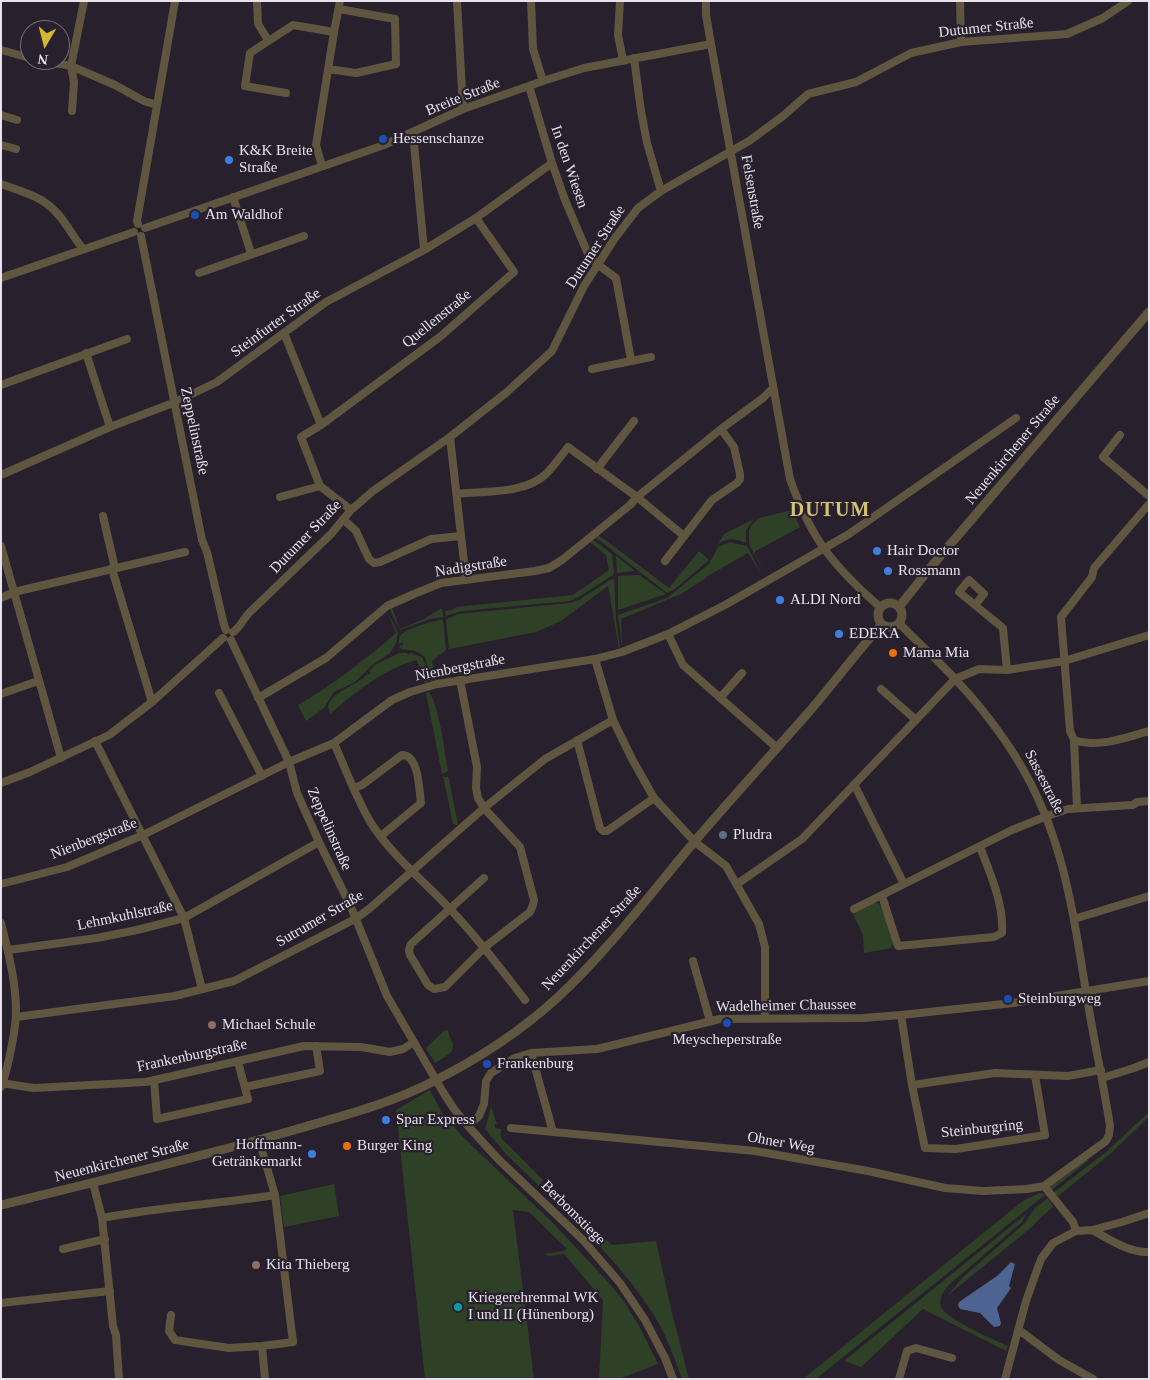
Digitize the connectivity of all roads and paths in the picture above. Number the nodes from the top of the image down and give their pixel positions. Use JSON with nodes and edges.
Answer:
{"nodes":[{"id":1,"x":176,"y":1,"type":"edge"},
{"id":2,"x":257,"y":1,"type":"edge"},
{"id":3,"x":457,"y":1,"type":"edge"},
{"id":4,"x":531,"y":1,"type":"edge"},
{"id":5,"x":620,"y":1,"type":"edge"},
{"id":6,"x":706,"y":1,"type":"edge"},
{"id":7,"x":960,"y":1,"type":"edge"},
{"id":8,"x":1128,"y":1,"type":"edge"},
{"id":9,"x":81,"y":2,"type":"edge"},
{"id":10,"x":340,"y":5,"type":"edge"},
{"id":11,"x":334,"y":32,"type":"junction"},
{"id":12,"x":268,"y":40,"type":"junction"},
{"id":13,"x":962,"y":42,"type":"junction"},
{"id":14,"x":711,"y":44,"type":"junction"},
{"id":15,"x":1,"y":50,"type":"edge"},
{"id":16,"x":20,"y":55,"type":"edge"},
{"id":17,"x":634,"y":58,"type":"junction"},
{"id":18,"x":623,"y":60,"type":"junction"},
{"id":19,"x":71,"y":66,"type":"junction"},
{"id":20,"x":328,"y":69,"type":"junction"},
{"id":21,"x":543,"y":81,"type":"junction"},
{"id":22,"x":528,"y":86,"type":"junction"},
{"id":23,"x":286,"y":93,"type":"dead end"},
{"id":24,"x":157,"y":105,"type":"junction"},
{"id":25,"x":463,"y":109,"type":"junction"},
{"id":26,"x":72,"y":111,"type":"dead end"},
{"id":27,"x":1,"y":115,"type":"edge"},
{"id":28,"x":17,"y":120,"type":"dead end"},
{"id":29,"x":413,"y":133,"type":"junction"},
{"id":30,"x":1,"y":145,"type":"edge"},
{"id":31,"x":16,"y":149,"type":"dead end"},
{"id":32,"x":730,"y":150,"type":"junction"},
{"id":33,"x":552,"y":163,"type":"junction"},
{"id":34,"x":322,"y":166,"type":"junction"},
{"id":35,"x":1,"y":184,"type":"edge"},
{"id":36,"x":661,"y":191,"type":"junction"},
{"id":37,"x":233,"y":197,"type":"junction"},
{"id":38,"x":476,"y":218,"type":"junction"},
{"id":39,"x":142,"y":226,"type":"junction"},
{"id":40,"x":137,"y":234,"type":"junction"},
{"id":41,"x":304,"y":236,"type":"dead end"},
{"id":42,"x":83,"y":249,"type":"junction"},
{"id":43,"x":424,"y":250,"type":"junction"},
{"id":44,"x":251,"y":253,"type":"junction"},
{"id":45,"x":597,"y":264,"type":"junction"},
{"id":46,"x":199,"y":272,"type":"dead end"},
{"id":47,"x":1,"y":278,"type":"edge"},
{"id":48,"x":1149,"y":312,"type":"edge"},
{"id":49,"x":284,"y":333,"type":"junction"},
{"id":50,"x":127,"y":339,"type":"dead end"},
{"id":51,"x":86,"y":353,"type":"junction"},
{"id":52,"x":651,"y":357,"type":"dead end"},
{"id":53,"x":631,"y":360,"type":"junction"},
{"id":54,"x":592,"y":369,"type":"dead end"},
{"id":55,"x":1,"y":385,"type":"edge"},
{"id":56,"x":773,"y":388,"type":"junction"},
{"id":57,"x":173,"y":403,"type":"junction"},
{"id":58,"x":1016,"y":418,"type":"dead end"},
{"id":59,"x":634,"y":420,"type":"dead end"},
{"id":60,"x":321,"y":425,"type":"junction"},
{"id":61,"x":110,"y":428,"type":"junction"},
{"id":62,"x":721,"y":429,"type":"junction"},
{"id":63,"x":1120,"y":435,"type":"dead end"},
{"id":64,"x":450,"y":437,"type":"junction"},
{"id":65,"x":598,"y":469,"type":"junction"},
{"id":66,"x":1,"y":475,"type":"edge"},
{"id":67,"x":320,"y":486,"type":"junction"},
{"id":68,"x":457,"y":494,"type":"junction"},
{"id":69,"x":1149,"y":496,"type":"edge"},
{"id":70,"x":280,"y":497,"type":"dead end"},
{"id":71,"x":636,"y":497,"type":"junction"},
{"id":72,"x":1149,"y":504,"type":"edge"},
{"id":73,"x":351,"y":510,"type":"junction"},
{"id":74,"x":103,"y":516,"type":"dead end"},
{"id":75,"x":343,"y":519,"type":"junction"},
{"id":76,"x":462,"y":536,"type":"junction"},
{"id":77,"x":684,"y":536,"type":"junction"},
{"id":78,"x":1,"y":546,"type":"edge"},
{"id":79,"x":824,"y":550,"type":"junction"},
{"id":80,"x":185,"y":552,"type":"dead end"},
{"id":81,"x":665,"y":561,"type":"dead end"},
{"id":82,"x":112,"y":570,"type":"junction"},
{"id":83,"x":466,"y":580,"type":"junction"},
{"id":84,"x":14,"y":592,"type":"junction"},
{"id":85,"x":1,"y":598,"type":"edge"},
{"id":86,"x":975,"y":605,"type":"dead end"},
{"id":87,"x":899,"y":607,"type":"junction"},
{"id":88,"x":881,"y":608,"type":"junction"},
{"id":89,"x":882,"y":624,"type":"junction"},
{"id":90,"x":900,"y":624,"type":"junction"},
{"id":91,"x":668,"y":634,"type":"junction"},
{"id":92,"x":228,"y":635,"type":"junction"},
{"id":93,"x":1149,"y":635,"type":"edge"},
{"id":94,"x":595,"y":659,"type":"junction"},
{"id":95,"x":1064,"y":661,"type":"junction"},
{"id":96,"x":1008,"y":670,"type":"junction"},
{"id":97,"x":742,"y":673,"type":"dead end"},
{"id":98,"x":955,"y":679,"type":"junction"},
{"id":99,"x":460,"y":680,"type":"junction"},
{"id":100,"x":38,"y":681,"type":"junction"},
{"id":101,"x":881,"y":689,"type":"dead end"},
{"id":102,"x":219,"y":693,"type":"dead end"},
{"id":103,"x":1,"y":694,"type":"edge"},
{"id":104,"x":258,"y":698,"type":"junction"},
{"id":105,"x":720,"y":698,"type":"junction"},
{"id":106,"x":152,"y":702,"type":"junction"},
{"id":107,"x":613,"y":720,"type":"junction"},
{"id":108,"x":916,"y":720,"type":"junction"},
{"id":109,"x":1149,"y":731,"type":"edge"},
{"id":110,"x":576,"y":740,"type":"junction"},
{"id":111,"x":1074,"y":740,"type":"junction"},
{"id":112,"x":95,"y":741,"type":"junction"},
{"id":113,"x":334,"y":743,"type":"junction"},
{"id":114,"x":776,"y":747,"type":"junction"},
{"id":115,"x":61,"y":758,"type":"junction"},
{"id":116,"x":289,"y":762,"type":"junction"},
{"id":117,"x":262,"y":776,"type":"junction"},
{"id":118,"x":1,"y":782,"type":"edge"},
{"id":119,"x":854,"y":784,"type":"junction"},
{"id":120,"x":354,"y":788,"type":"junction"},
{"id":121,"x":654,"y":798,"type":"junction"},
{"id":122,"x":1149,"y":801,"type":"edge"},
{"id":123,"x":484,"y":808,"type":"junction"},
{"id":124,"x":1077,"y":808,"type":"junction"},
{"id":125,"x":1047,"y":816,"type":"junction"},
{"id":126,"x":144,"y":835,"type":"junction"},
{"id":127,"x":380,"y":836,"type":"junction"},
{"id":128,"x":319,"y":842,"type":"junction"},
{"id":129,"x":695,"y":842,"type":"junction"},
{"id":130,"x":980,"y":847,"type":"junction"},
{"id":131,"x":412,"y":872,"type":"junction"},
{"id":132,"x":484,"y":878,"type":"dead end"},
{"id":133,"x":1,"y":884,"type":"edge"},
{"id":134,"x":737,"y":884,"type":"junction"},
{"id":135,"x":904,"y":884,"type":"junction"},
{"id":136,"x":882,"y":896,"type":"junction"},
{"id":137,"x":1149,"y":896,"type":"edge"},
{"id":138,"x":449,"y":908,"type":"junction"},
{"id":139,"x":854,"y":910,"type":"dead end"},
{"id":140,"x":184,"y":918,"type":"junction"},
{"id":141,"x":355,"y":919,"type":"junction"},
{"id":142,"x":1074,"y":920,"type":"junction"},
{"id":143,"x":1,"y":923,"type":"edge"},
{"id":144,"x":485,"y":947,"type":"junction"},
{"id":145,"x":8,"y":950,"type":"junction"},
{"id":146,"x":693,"y":961,"type":"dead end"},
{"id":147,"x":1149,"y":981,"type":"edge"},
{"id":148,"x":202,"y":989,"type":"junction"},
{"id":149,"x":1086,"y":992,"type":"junction"},
{"id":150,"x":525,"y":1000,"type":"dead end"},
{"id":151,"x":901,"y":1016,"type":"junction"},
{"id":152,"x":16,"y":1017,"type":"junction"},
{"id":153,"x":765,"y":1018,"type":"junction"},
{"id":154,"x":710,"y":1021,"type":"junction"},
{"id":155,"x":414,"y":1042,"type":"junction"},
{"id":156,"x":316,"y":1046,"type":"junction"},
{"id":157,"x":531,"y":1054,"type":"junction"},
{"id":158,"x":238,"y":1062,"type":"junction"},
{"id":159,"x":1149,"y":1062,"type":"edge"},
{"id":160,"x":1101,"y":1074,"type":"junction"},
{"id":161,"x":1035,"y":1075,"type":"junction"},
{"id":162,"x":154,"y":1080,"type":"junction"},
{"id":163,"x":436,"y":1080,"type":"junction"},
{"id":164,"x":2,"y":1084,"type":"edge"},
{"id":165,"x":912,"y":1085,"type":"junction"},
{"id":166,"x":245,"y":1086,"type":"junction"},
{"id":167,"x":468,"y":1126,"type":"junction"},
{"id":168,"x":511,"y":1128,"type":"dead end"},
{"id":169,"x":553,"y":1132,"type":"junction"},
{"id":170,"x":259,"y":1140,"type":"junction"},
{"id":171,"x":93,"y":1183,"type":"junction"},
{"id":172,"x":1044,"y":1186,"type":"junction"},
{"id":173,"x":275,"y":1195,"type":"junction"},
{"id":174,"x":1,"y":1205,"type":"edge"},
{"id":175,"x":1149,"y":1213,"type":"edge"},
{"id":176,"x":102,"y":1218,"type":"junction"},
{"id":177,"x":1092,"y":1230,"type":"junction"},
{"id":178,"x":1076,"y":1231,"type":"junction"},
{"id":179,"x":104,"y":1239,"type":"junction"},
{"id":180,"x":63,"y":1249,"type":"dead end"},
{"id":181,"x":1149,"y":1252,"type":"edge"},
{"id":182,"x":110,"y":1291,"type":"junction"},
{"id":183,"x":1,"y":1303,"type":"edge"},
{"id":184,"x":171,"y":1314,"type":"dead end"},
{"id":185,"x":1019,"y":1330,"type":"junction"},
{"id":186,"x":262,"y":1346,"type":"junction"},
{"id":187,"x":952,"y":1358,"type":"dead end"},
{"id":188,"x":119,"y":1379,"type":"edge"},
{"id":189,"x":266,"y":1379,"type":"edge"},
{"id":190,"x":673,"y":1379,"type":"edge"},
{"id":191,"x":899,"y":1379,"type":"edge"},
{"id":192,"x":1005,"y":1379,"type":"edge"},
{"id":193,"x":1094,"y":1379,"type":"edge"}],
"edges":[{"from":1,"to":24,"type":"street"},
{"from":2,"to":12,"type":"street"},
{"from":3,"to":25,"type":"street"},
{"from":4,"to":21,"type":"street"},
{"from":5,"to":18,"type":"street"},
{"from":6,"to":14,"type":"street","name":"Felsenstraße"},
{"from":7,"to":13,"type":"street"},
{"from":8,"to":13,"type":"street","name":"Dutumer Straße"},
{"from":9,"to":19,"type":"street"},
{"from":10,"to":11,"type":"street"},
{"from":10,"to":20,"type":"street"},
{"from":11,"to":12,"type":"street"},
{"from":11,"to":20,"type":"street"},
{"from":12,"to":23,"type":"street"},
{"from":13,"to":32,"type":"street","name":"Dutumer Straße"},
{"from":14,"to":17,"type":"street","name":"Breite Straße"},
{"from":14,"to":32,"type":"street","name":"Felsenstraße"},
{"from":15,"to":16,"type":"street"},
{"from":17,"to":18,"type":"street","name":"Breite Straße"},
{"from":17,"to":36,"type":"street"},
{"from":18,"to":21,"type":"street","name":"Breite Straße"},
{"from":19,"to":24,"type":"street"},
{"from":19,"to":26,"type":"street"},
{"from":20,"to":34,"type":"street"},
{"from":21,"to":22,"type":"street","name":"Breite Straße"},
{"from":22,"to":25,"type":"street","name":"Breite Straße"},
{"from":22,"to":33,"type":"street","name":"In den Wiesen"},
{"from":24,"to":39,"type":"street"},
{"from":25,"to":29,"type":"street","name":"Breite Straße"},
{"from":27,"to":28,"type":"street"},
{"from":29,"to":34,"type":"street","name":"Breite Straße"},
{"from":29,"to":43,"type":"street"},
{"from":30,"to":31,"type":"street"},
{"from":32,"to":36,"type":"street","name":"Dutumer Straße"},
{"from":32,"to":56,"type":"street","name":"Felsenstraße"},
{"from":33,"to":38,"type":"street","name":"Steinfurter Straße"},
{"from":33,"to":45,"type":"street","name":"In den Wiesen"},
{"from":34,"to":37,"type":"street","name":"Breite Straße"},
{"from":35,"to":42,"type":"street"},
{"from":36,"to":45,"type":"street","name":"Dutumer Straße"},
{"from":37,"to":39,"type":"street","name":"Breite Straße"},
{"from":37,"to":44,"type":"street"},
{"from":38,"to":43,"type":"street","name":"Steinfurter Straße"},
{"from":38,"to":60,"type":"street","name":"Quellenstraße"},
{"from":39,"to":40,"type":"street"},
{"from":40,"to":42,"type":"street"},
{"from":40,"to":57,"type":"street","name":"Zeppelinstraße"},
{"from":41,"to":44,"type":"street"},
{"from":42,"to":47,"type":"street"},
{"from":43,"to":49,"type":"street","name":"Steinfurter Straße"},
{"from":44,"to":46,"type":"street"},
{"from":45,"to":53,"type":"street","name":"In den Wiesen"},
{"from":45,"to":64,"type":"street","name":"Dutumer Straße"},
{"from":48,"to":87,"type":"street","name":"Neuenkirchener Straße"},
{"from":49,"to":57,"type":"street","name":"Steinfurter Straße"},
{"from":49,"to":60,"type":"street"},
{"from":50,"to":51,"type":"street"},
{"from":51,"to":55,"type":"street"},
{"from":51,"to":61,"type":"street"},
{"from":52,"to":53,"type":"street"},
{"from":53,"to":54,"type":"street"},
{"from":56,"to":62,"type":"street","name":"Nadigstraße"},
{"from":56,"to":79,"type":"street","name":"Felsenstraße"},
{"from":57,"to":61,"type":"street","name":"Steinfurter Straße"},
{"from":57,"to":92,"type":"street","name":"Zeppelinstraße"},
{"from":58,"to":79,"type":"street","name":"Nienbergstraße"},
{"from":59,"to":65,"type":"street"},
{"from":60,"to":67,"type":"street"},
{"from":61,"to":66,"type":"street","name":"Steinfurter Straße"},
{"from":62,"to":71,"type":"street","name":"Nadigstraße"},
{"from":62,"to":77,"type":"street"},
{"from":63,"to":69,"type":"street"},
{"from":64,"to":68,"type":"street"},
{"from":64,"to":73,"type":"street","name":"Dutumer Straße"},
{"from":65,"to":68,"type":"street"},
{"from":65,"to":71,"type":"street"},
{"from":67,"to":70,"type":"street"},
{"from":67,"to":73,"type":"street"},
{"from":68,"to":76,"type":"street"},
{"from":71,"to":77,"type":"street"},
{"from":71,"to":83,"type":"street","name":"Nadigstraße"},
{"from":72,"to":95,"type":"street"},
{"from":73,"to":75,"type":"street","name":"Dutumer Straße"},
{"from":74,"to":82,"type":"street"},
{"from":75,"to":76,"type":"street"},
{"from":75,"to":92,"type":"street","name":"Dutumer Straße"},
{"from":76,"to":83,"type":"street"},
{"from":77,"to":81,"type":"street"},
{"from":78,"to":84,"type":"street"},
{"from":79,"to":88,"type":"street","name":"Felsenstraße"},
{"from":79,"to":91,"type":"street","name":"Nienbergstraße"},
{"from":80,"to":82,"type":"street"},
{"from":82,"to":84,"type":"street"},
{"from":82,"to":106,"type":"street"},
{"from":83,"to":104,"type":"street","name":"Nadigstraße"},
{"from":84,"to":85,"type":"street"},
{"from":84,"to":100,"type":"street"},
{"from":86,"to":96,"type":"street"},
{"from":87,"to":88,"type":"street"},
{"from":87,"to":90,"type":"street"},
{"from":88,"to":89,"type":"street"},
{"from":89,"to":90,"type":"street"},
{"from":89,"to":114,"type":"street","name":"Neuenkirchener Straße"},
{"from":90,"to":98,"type":"street","name":"Sassestraße"},
{"from":91,"to":94,"type":"street","name":"Nienbergstraße"},
{"from":91,"to":105,"type":"street"},
{"from":92,"to":104,"type":"street","name":"Zeppelinstraße"},
{"from":92,"to":106,"type":"street","name":"Dutumer Straße"},
{"from":93,"to":95,"type":"street"},
{"from":94,"to":99,"type":"street","name":"Nienbergstraße"},
{"from":94,"to":107,"type":"street"},
{"from":95,"to":96,"type":"street"},
{"from":95,"to":111,"type":"street"},
{"from":96,"to":98,"type":"street"},
{"from":97,"to":105,"type":"street"},
{"from":98,"to":108,"type":"street"},
{"from":98,"to":125,"type":"street","name":"Sassestraße"},
{"from":99,"to":113,"type":"street","name":"Nienbergstraße"},
{"from":99,"to":123,"type":"street"},
{"from":100,"to":103,"type":"street"},
{"from":100,"to":115,"type":"street"},
{"from":101,"to":108,"type":"street"},
{"from":102,"to":117,"type":"street"},
{"from":104,"to":116,"type":"street","name":"Zeppelinstraße"},
{"from":105,"to":114,"type":"street"},
{"from":106,"to":112,"type":"street","name":"Dutumer Straße"},
{"from":107,"to":110,"type":"street","name":"Sutrumer Straße"},
{"from":107,"to":121,"type":"street"},
{"from":108,"to":119,"type":"street"},
{"from":109,"to":111,"type":"street"},
{"from":110,"to":121,"type":"street"},
{"from":110,"to":123,"type":"street","name":"Sutrumer Straße"},
{"from":111,"to":124,"type":"street"},
{"from":112,"to":115,"type":"street","name":"Dutumer Straße"},
{"from":112,"to":126,"type":"street"},
{"from":113,"to":116,"type":"street","name":"Nienbergstraße"},
{"from":113,"to":120,"type":"street"},
{"from":114,"to":129,"type":"street","name":"Neuenkirchener Straße"},
{"from":115,"to":118,"type":"street","name":"Dutumer Straße"},
{"from":116,"to":117,"type":"street","name":"Nienbergstraße"},
{"from":116,"to":128,"type":"street","name":"Zeppelinstraße"},
{"from":117,"to":126,"type":"street","name":"Nienbergstraße"},
{"from":119,"to":134,"type":"street"},
{"from":119,"to":135,"type":"street"},
{"from":120,"to":127,"type":"street"},
{"from":120,"to":127,"type":"street"},
{"from":121,"to":129,"type":"street"},
{"from":122,"to":124,"type":"street"},
{"from":123,"to":131,"type":"street","name":"Sutrumer Straße"},
{"from":123,"to":144,"type":"street"},
{"from":124,"to":125,"type":"street"},
{"from":125,"to":130,"type":"street"},
{"from":125,"to":142,"type":"street","name":"Sassestraße"},
{"from":126,"to":133,"type":"street","name":"Nienbergstraße"},
{"from":126,"to":140,"type":"street"},
{"from":127,"to":131,"type":"street"},
{"from":128,"to":140,"type":"street","name":"Lehmkuhlstraße"},
{"from":128,"to":141,"type":"street","name":"Zeppelinstraße"},
{"from":129,"to":134,"type":"street"},
{"from":129,"to":163,"type":"street","name":"Neuenkirchener Straße"},
{"from":130,"to":135,"type":"street"},
{"from":130,"to":136,"type":"street"},
{"from":131,"to":138,"type":"street"},
{"from":131,"to":141,"type":"street","name":"Sutrumer Straße"},
{"from":132,"to":138,"type":"street"},
{"from":134,"to":153,"type":"street"},
{"from":135,"to":136,"type":"street"},
{"from":136,"to":139,"type":"street"},
{"from":137,"to":142,"type":"street"},
{"from":138,"to":144,"type":"street"},
{"from":138,"to":144,"type":"street"},
{"from":140,"to":145,"type":"street","name":"Lehmkuhlstraße"},
{"from":140,"to":148,"type":"street"},
{"from":141,"to":148,"type":"street","name":"Sutrumer Straße"},
{"from":141,"to":155,"type":"street","name":"Zeppelinstraße"},
{"from":142,"to":149,"type":"street","name":"Sassestraße"},
{"from":143,"to":145,"type":"street"},
{"from":144,"to":150,"type":"street"},
{"from":145,"to":152,"type":"street"},
{"from":146,"to":154,"type":"street"},
{"from":147,"to":149,"type":"street","name":"Wadelheimer Chaussee"},
{"from":148,"to":152,"type":"street","name":"Sutrumer Straße"},
{"from":149,"to":151,"type":"street","name":"Wadelheimer Chaussee"},
{"from":149,"to":160,"type":"street"},
{"from":151,"to":153,"type":"street","name":"Wadelheimer Chaussee"},
{"from":151,"to":165,"type":"street","name":"Steinburgring"},
{"from":152,"to":164,"type":"street"},
{"from":153,"to":154,"type":"street","name":"Wadelheimer Chaussee"},
{"from":154,"to":157,"type":"street","name":"Wadelheimer Chaussee"},
{"from":155,"to":156,"type":"street","name":"Frankenburgstraße"},
{"from":155,"to":163,"type":"street","name":"Zeppelinstraße"},
{"from":156,"to":158,"type":"street","name":"Frankenburgstraße"},
{"from":156,"to":166,"type":"street"},
{"from":157,"to":167,"type":"street","name":"Wadelheimer Chaussee"},
{"from":157,"to":169,"type":"street"},
{"from":158,"to":162,"type":"street","name":"Frankenburgstraße"},
{"from":158,"to":166,"type":"street"},
{"from":159,"to":160,"type":"street"},
{"from":160,"to":161,"type":"street"},
{"from":160,"to":172,"type":"street"},
{"from":161,"to":165,"type":"street"},
{"from":161,"to":165,"type":"street","name":"Steinburgring"},
{"from":162,"to":164,"type":"street","name":"Frankenburgstraße"},
{"from":162,"to":166,"type":"street"},
{"from":163,"to":167,"type":"street","name":"Berbomstiege"},
{"from":163,"to":170,"type":"street","name":"Neuenkirchener Straße"},
{"from":167,"to":190,"type":"street","name":"Berbomstiege"},
{"from":168,"to":169,"type":"street","name":"Ohner Weg"},
{"from":169,"to":172,"type":"street","name":"Ohner Weg"},
{"from":170,"to":171,"type":"street","name":"Neuenkirchener Straße"},
{"from":170,"to":173,"type":"street"},
{"from":171,"to":174,"type":"street","name":"Neuenkirchener Straße"},
{"from":171,"to":176,"type":"street"},
{"from":172,"to":178,"type":"street"},
{"from":173,"to":176,"type":"street"},
{"from":173,"to":186,"type":"street"},
{"from":175,"to":177,"type":"street"},
{"from":176,"to":179,"type":"street"},
{"from":177,"to":178,"type":"street"},
{"from":177,"to":181,"type":"street"},
{"from":178,"to":185,"type":"street"},
{"from":179,"to":180,"type":"street"},
{"from":179,"to":182,"type":"street"},
{"from":182,"to":183,"type":"street"},
{"from":182,"to":188,"type":"street"},
{"from":184,"to":186,"type":"street"},
{"from":185,"to":192,"type":"street"},
{"from":185,"to":193,"type":"street"},
{"from":186,"to":189,"type":"street"},
{"from":187,"to":191,"type":"street"}]}
